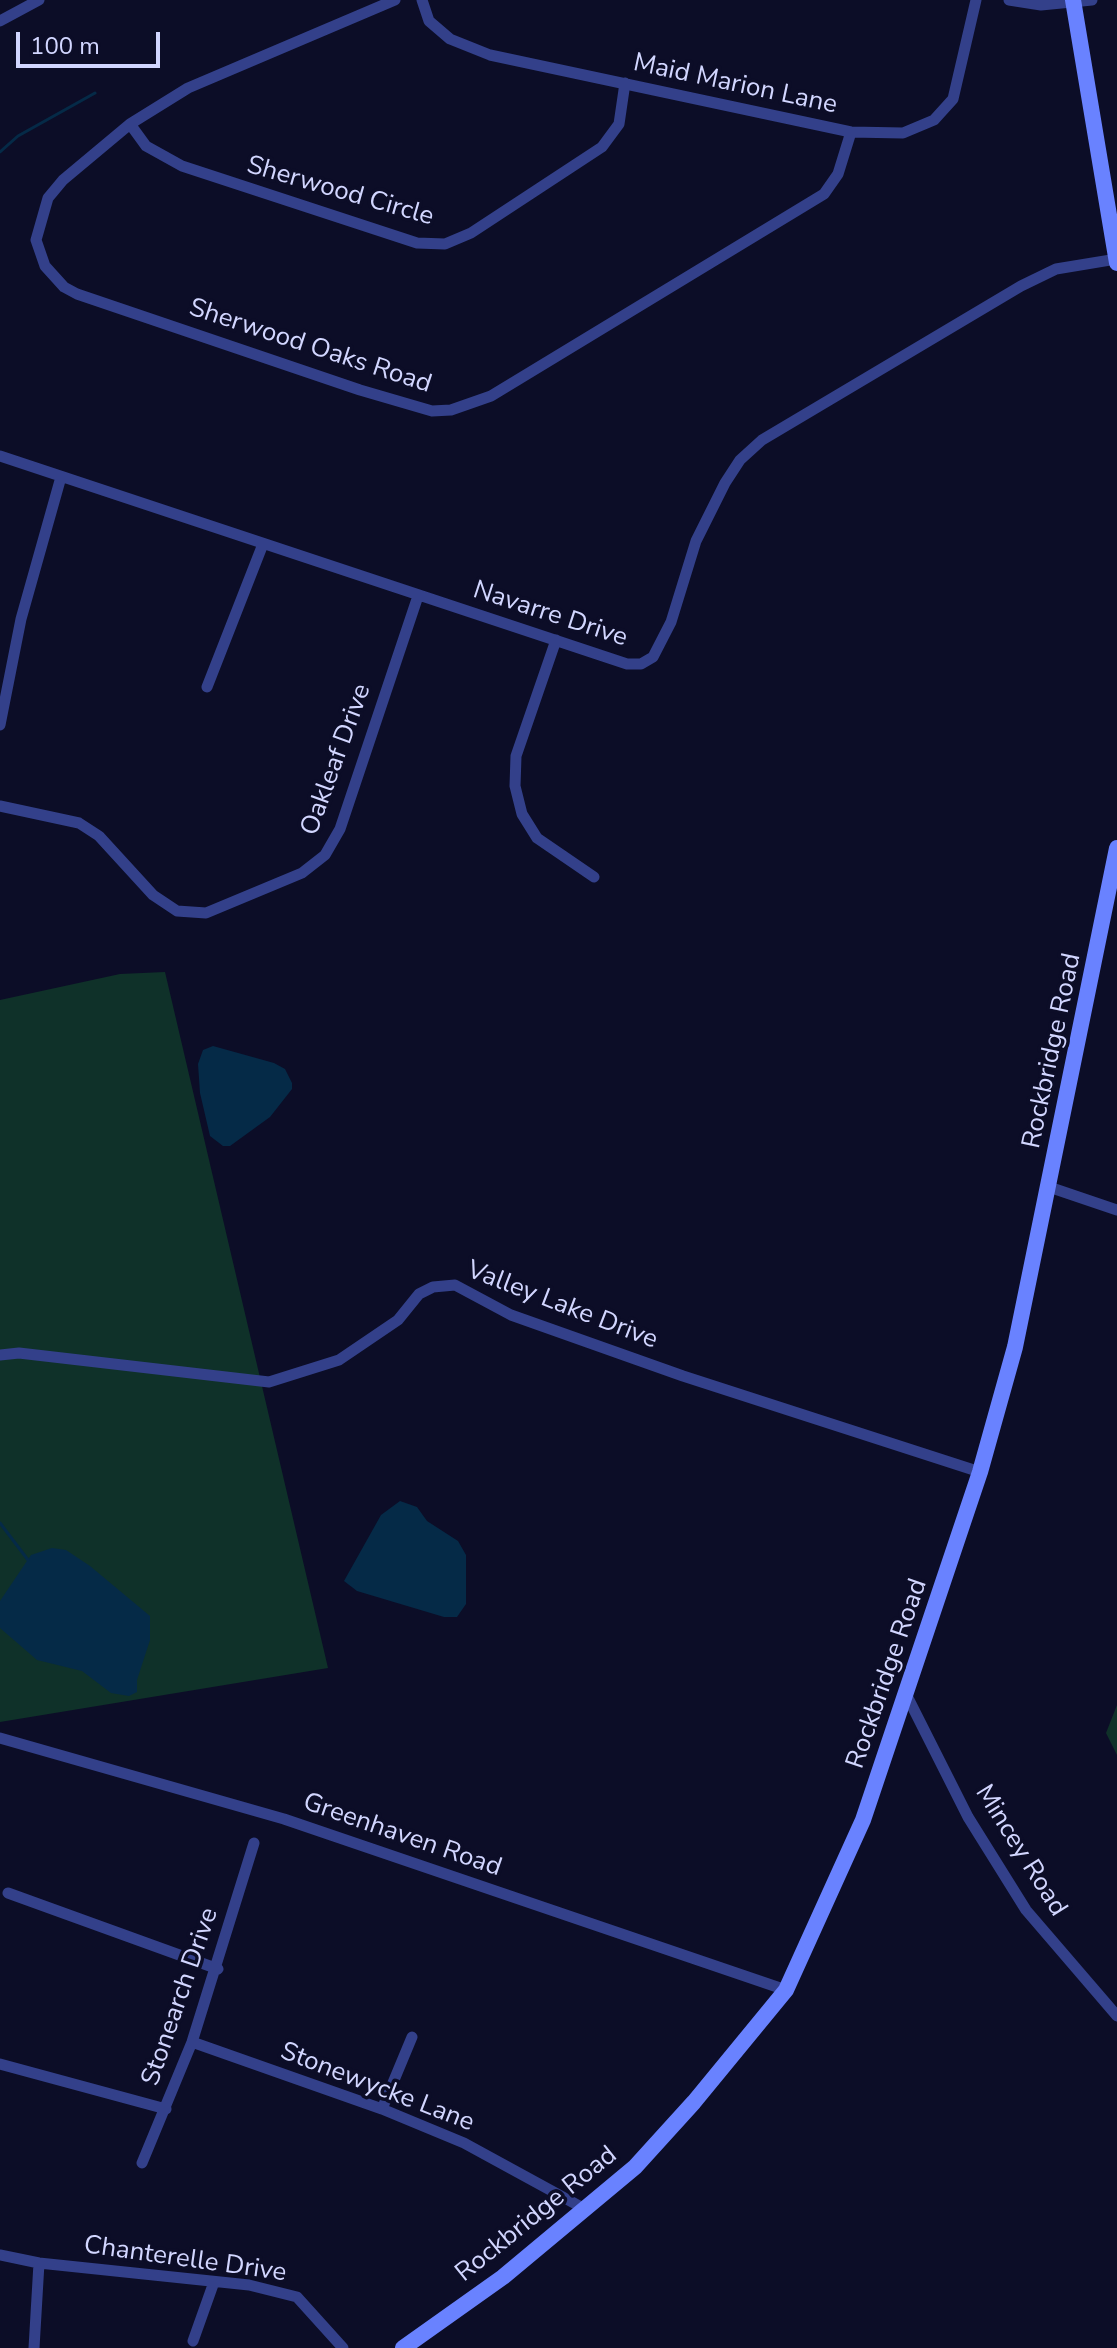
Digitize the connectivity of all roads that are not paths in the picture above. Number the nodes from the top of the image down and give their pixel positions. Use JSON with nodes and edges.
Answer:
{"nodes":[{"id":1,"x":39,"y":0,"type":"edge"},
{"id":2,"x":395,"y":0,"type":"edge"},
{"id":3,"x":422,"y":0,"type":"edge"},
{"id":4,"x":976,"y":0,"type":"edge"},
{"id":5,"x":1009,"y":0,"type":"edge"},
{"id":6,"x":1092,"y":0,"type":"edge"},
{"id":7,"x":1073,"y":1,"type":"edge"},
{"id":8,"x":0,"y":21,"type":"edge"},
{"id":9,"x":625,"y":83,"type":"junction"},
{"id":10,"x":130,"y":124,"type":"junction"},
{"id":11,"x":851,"y":132,"type":"junction"},
{"id":12,"x":1117,"y":261,"type":"edge"},
{"id":13,"x":0,"y":456,"type":"edge"},
{"id":14,"x":61,"y":477,"type":"junction"},
{"id":15,"x":263,"y":544,"type":"junction"},
{"id":16,"x":418,"y":596,"type":"junction"},
{"id":17,"x":556,"y":640,"type":"junction"},
{"id":18,"x":207,"y":687,"type":"dead end"},
{"id":19,"x":0,"y":725,"type":"edge"},
{"id":20,"x":0,"y":806,"type":"edge"},
{"id":21,"x":1116,"y":853,"type":"edge"},
{"id":22,"x":594,"y":877,"type":"dead end"},
{"id":23,"x":1049,"y":1187,"type":"junction"},
{"id":24,"x":1117,"y":1210,"type":"edge"},
{"id":25,"x":0,"y":1355,"type":"edge"},
{"id":26,"x":980,"y":1472,"type":"junction"},
{"id":27,"x":906,"y":1694,"type":"junction"},
{"id":28,"x":0,"y":1738,"type":"edge"},
{"id":29,"x":254,"y":1843,"type":"dead end"},
{"id":30,"x":8,"y":1893,"type":"dead end"},
{"id":31,"x":218,"y":1969,"type":"junction"},
{"id":32,"x":786,"y":1990,"type":"junction"},
{"id":33,"x":1117,"y":2016,"type":"edge"},
{"id":34,"x":412,"y":2037,"type":"dead end"},
{"id":35,"x":192,"y":2042,"type":"junction"},
{"id":36,"x":0,"y":2064,"type":"edge"},
{"id":37,"x":166,"y":2109,"type":"junction"},
{"id":38,"x":382,"y":2109,"type":"junction"},
{"id":39,"x":142,"y":2163,"type":"dead end"},
{"id":40,"x":583,"y":2208,"type":"junction"},
{"id":41,"x":0,"y":2255,"type":"edge"},
{"id":42,"x":39,"y":2263,"type":"junction"},
{"id":43,"x":214,"y":2282,"type":"junction"},
{"id":44,"x":193,"y":2341,"type":"dead end"},
{"id":45,"x":34,"y":2348,"type":"edge"},
{"id":46,"x":343,"y":2348,"type":"edge"},
{"id":47,"x":403,"y":2348,"type":"edge"}],
"edges":[{"from":1,"to":8,"type":"street"},
{"from":2,"to":10,"type":"street","name":"Sherwood Oaks Road"},
{"from":3,"to":9,"type":"street","name":"Maid Marion Lane"},
{"from":4,"to":11,"type":"street","name":"Maid Marion Lane"},
{"from":5,"to":7,"type":"street"},
{"from":6,"to":7,"type":"street"},
{"from":7,"to":12,"type":"main road"},
{"from":9,"to":10,"type":"street","name":"Sherwood Circle"},
{"from":9,"to":11,"type":"street","name":"Maid Marion Lane"},
{"from":10,"to":11,"type":"street","name":"Sherwood Oaks Road"},
{"from":12,"to":17,"type":"street","name":"Navarre Drive"},
{"from":13,"to":14,"type":"street","name":"Navarre Drive"},
{"from":14,"to":15,"type":"street","name":"Navarre Drive"},
{"from":14,"to":19,"type":"street"},
{"from":15,"to":16,"type":"street","name":"Navarre Drive"},
{"from":15,"to":18,"type":"street"},
{"from":16,"to":17,"type":"street","name":"Navarre Drive"},
{"from":16,"to":20,"type":"street","name":"Oakleaf Drive"},
{"from":17,"to":22,"type":"street"},
{"from":21,"to":23,"type":"main road","name":"Rockbridge Road"},
{"from":23,"to":24,"type":"street"},
{"from":23,"to":26,"type":"main road","name":"Rockbridge Road"},
{"from":25,"to":26,"type":"street","name":"Valley Lake Drive"},
{"from":26,"to":27,"type":"main road","name":"Rockbridge Road"},
{"from":27,"to":32,"type":"main road","name":"Rockbridge Road"},
{"from":27,"to":33,"type":"street","name":"Mincey Road"},
{"from":28,"to":32,"type":"street","name":"Greenhaven Road"},
{"from":29,"to":31,"type":"street","name":"Stonearch Drive"},
{"from":30,"to":31,"type":"street"},
{"from":31,"to":35,"type":"street","name":"Stonearch Drive"},
{"from":32,"to":40,"type":"main road","name":"Rockbridge Road"},
{"from":34,"to":38,"type":"street"},
{"from":35,"to":37,"type":"street","name":"Stonearch Drive"},
{"from":35,"to":38,"type":"street","name":"Stonewycke Lane"},
{"from":36,"to":37,"type":"street"},
{"from":37,"to":39,"type":"street","name":"Stonearch Drive"},
{"from":38,"to":40,"type":"street","name":"Stonewycke Lane"},
{"from":40,"to":47,"type":"main road","name":"Rockbridge Road"},
{"from":41,"to":42,"type":"street","name":"Chanterelle Drive"},
{"from":42,"to":43,"type":"street","name":"Chanterelle Drive"},
{"from":42,"to":45,"type":"street"},
{"from":43,"to":44,"type":"street"},
{"from":43,"to":46,"type":"street","name":"Chanterelle Drive"}]}
